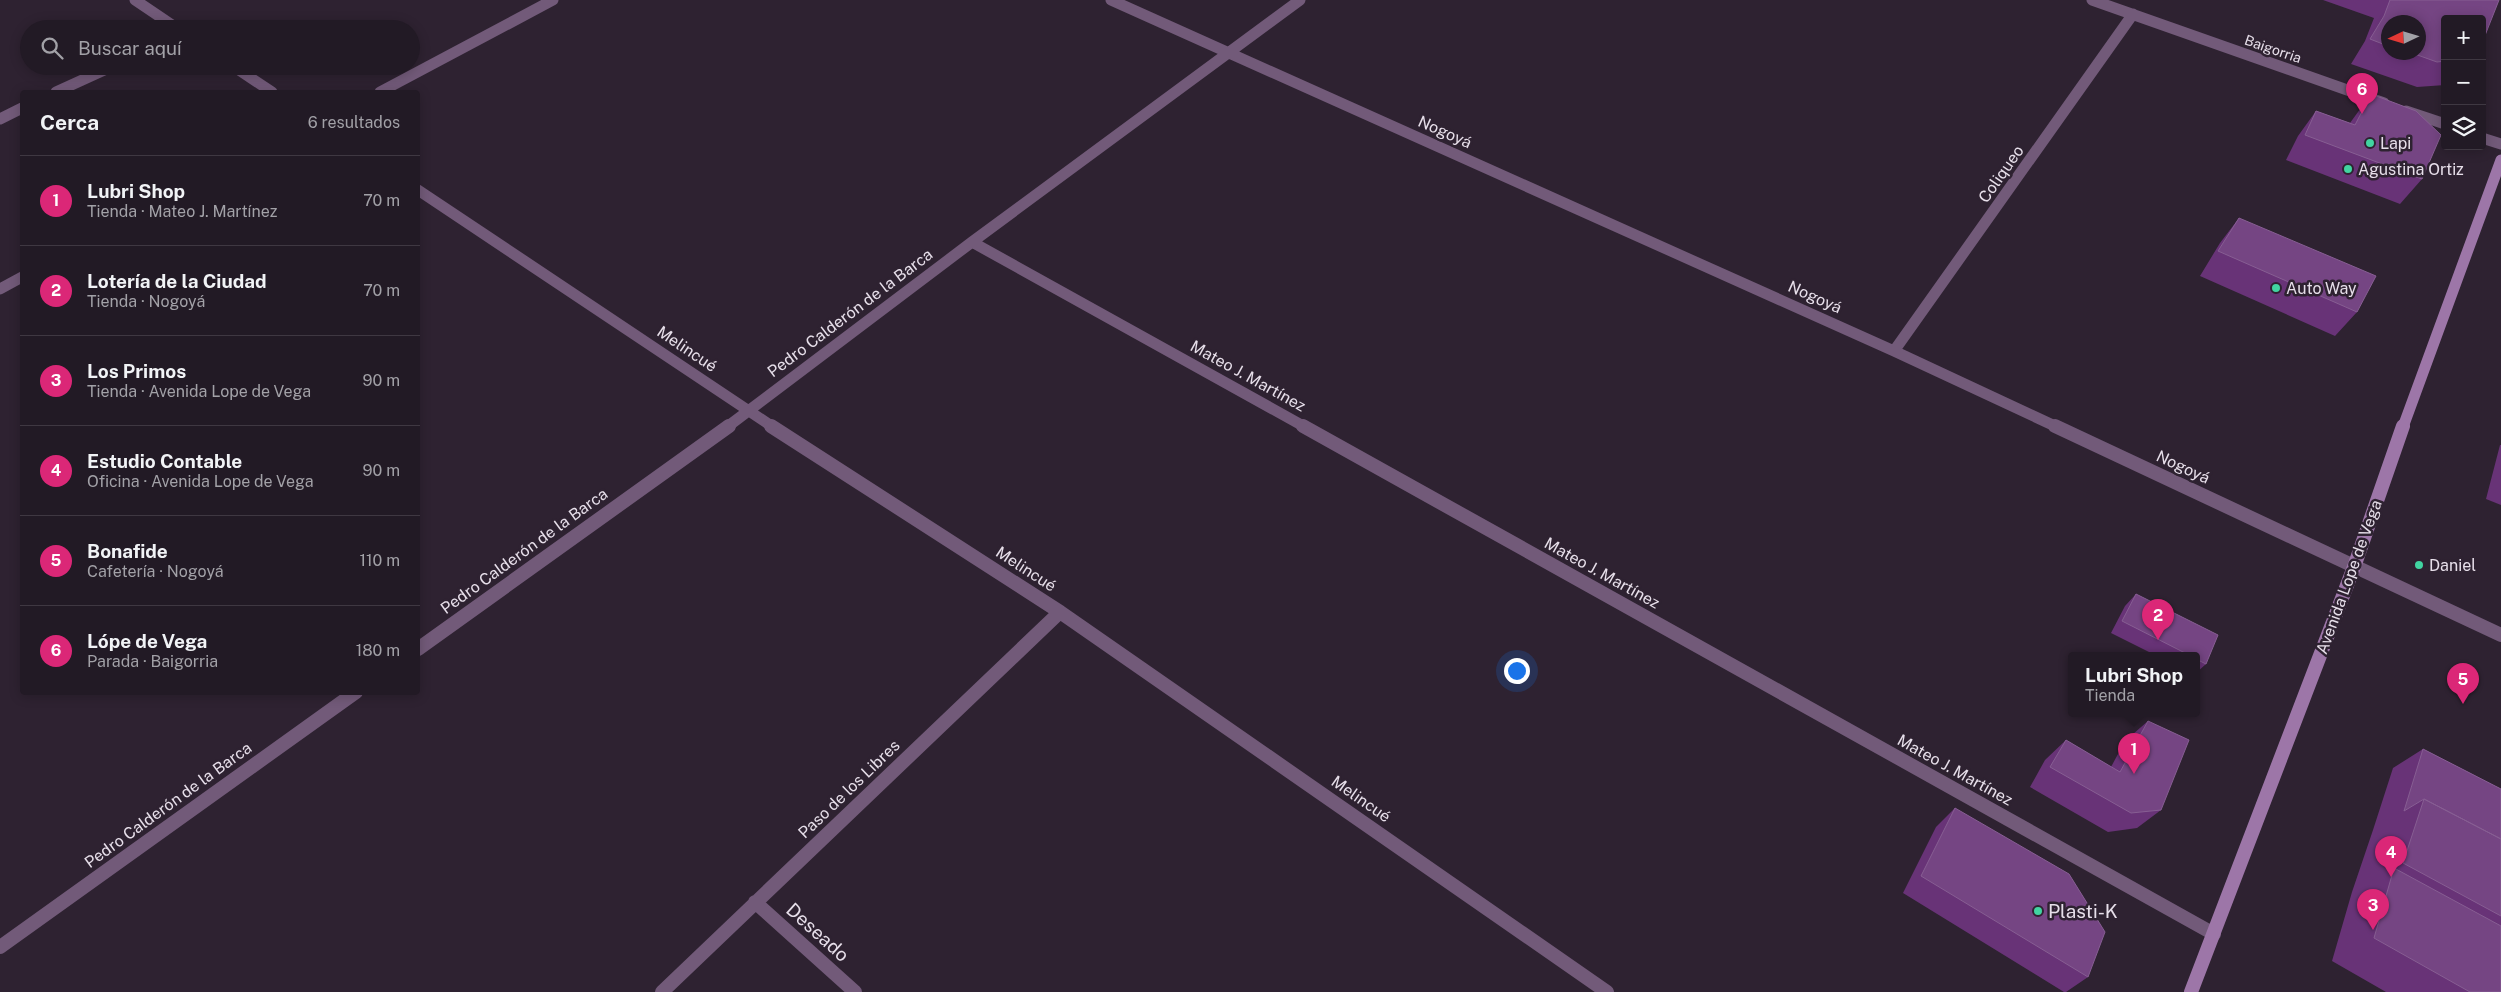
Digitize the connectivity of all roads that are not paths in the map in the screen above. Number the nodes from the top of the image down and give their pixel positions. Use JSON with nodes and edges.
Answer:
{"nodes":[{"id":1,"x":135,"y":0,"type":"edge"},
{"id":2,"x":553,"y":0,"type":"edge"},
{"id":3,"x":1111,"y":0,"type":"edge"},
{"id":4,"x":1300,"y":0,"type":"edge"},
{"id":5,"x":2092,"y":0,"type":"edge"},
{"id":6,"x":2133,"y":14,"type":"junction"},
{"id":7,"x":165,"y":20,"type":"edge"},
{"id":8,"x":1228,"y":53,"type":"junction"},
{"id":9,"x":420,"y":71,"type":"edge"},
{"id":10,"x":93,"y":75,"type":"edge"},
{"id":11,"x":246,"y":75,"type":"edge"},
{"id":12,"x":412,"y":75,"type":"edge"},
{"id":13,"x":60,"y":90,"type":"edge"},
{"id":14,"x":269,"y":90,"type":"edge"},
{"id":15,"x":384,"y":90,"type":"edge"},
{"id":16,"x":20,"y":109,"type":"edge"},
{"id":17,"x":0,"y":119,"type":"edge"},
{"id":18,"x":2441,"y":123,"type":"edge"},
{"id":19,"x":2486,"y":139,"type":"edge"},
{"id":20,"x":2501,"y":144,"type":"edge"},
{"id":21,"x":2501,"y":160,"type":"edge"},
{"id":22,"x":420,"y":191,"type":"edge"},
{"id":23,"x":972,"y":242,"type":"junction"},
{"id":24,"x":20,"y":278,"type":"edge"},
{"id":25,"x":0,"y":289,"type":"edge"},
{"id":26,"x":1894,"y":351,"type":"junction"},
{"id":27,"x":749,"y":412,"type":"junction"},
{"id":28,"x":2354,"y":567,"type":"junction"},
{"id":29,"x":1060,"y":612,"type":"junction"},
{"id":30,"x":2501,"y":635,"type":"edge"},
{"id":31,"x":420,"y":648,"type":"edge"},
{"id":32,"x":352,"y":695,"type":"edge"},
{"id":33,"x":755,"y":902,"type":"junction"},
{"id":34,"x":2214,"y":934,"type":"junction"},
{"id":35,"x":0,"y":947,"type":"edge"},
{"id":36,"x":662,"y":992,"type":"edge"},
{"id":37,"x":854,"y":992,"type":"edge"},
{"id":38,"x":1607,"y":992,"type":"edge"},
{"id":39,"x":2191,"y":992,"type":"edge"}],
"edges":[{"from":1,"to":7,"type":"street"},
{"from":2,"to":9,"type":"street"},
{"from":3,"to":8,"type":"street","name":"Nogoyá"},
{"from":4,"to":8,"type":"street","name":"Pedro Calderón de la Barca"},
{"from":5,"to":6,"type":"street","name":"Baigorria"},
{"from":6,"to":18,"type":"street","name":"Baigorria"},
{"from":6,"to":26,"type":"street","name":"Coliqueo"},
{"from":8,"to":23,"type":"street","name":"Pedro Calderón de la Barca"},
{"from":8,"to":26,"type":"street","name":"Nogoyá"},
{"from":10,"to":13,"type":"street"},
{"from":11,"to":14,"type":"street"},
{"from":12,"to":15,"type":"street"},
{"from":16,"to":17,"type":"street"},
{"from":19,"to":20,"type":"street"},
{"from":21,"to":28,"type":"main road","name":"Avenida Lope de Vega"},
{"from":22,"to":27,"type":"street","name":"Melincué"},
{"from":23,"to":27,"type":"street","name":"Pedro Calderón de la Barca"},
{"from":23,"to":34,"type":"street","name":"Mateo J. Martínez"},
{"from":24,"to":25,"type":"street"},
{"from":26,"to":28,"type":"street","name":"Nogoyá"},
{"from":27,"to":29,"type":"street","name":"Melincué"},
{"from":27,"to":31,"type":"street","name":"Pedro Calderón de la Barca"},
{"from":28,"to":30,"type":"street","name":"Nogoyá"},
{"from":28,"to":34,"type":"main road","name":"Avenida Lope de Vega"},
{"from":29,"to":33,"type":"street","name":"Paso de los Libres"},
{"from":29,"to":38,"type":"street","name":"Melincué"},
{"from":32,"to":35,"type":"street","name":"Pedro Calderón de la Barca"},
{"from":33,"to":36,"type":"street","name":"Paso de los Libres"},
{"from":33,"to":37,"type":"street","name":"Deseado"},
{"from":34,"to":39,"type":"main road","name":"Avenida Lope de Vega"}]}
